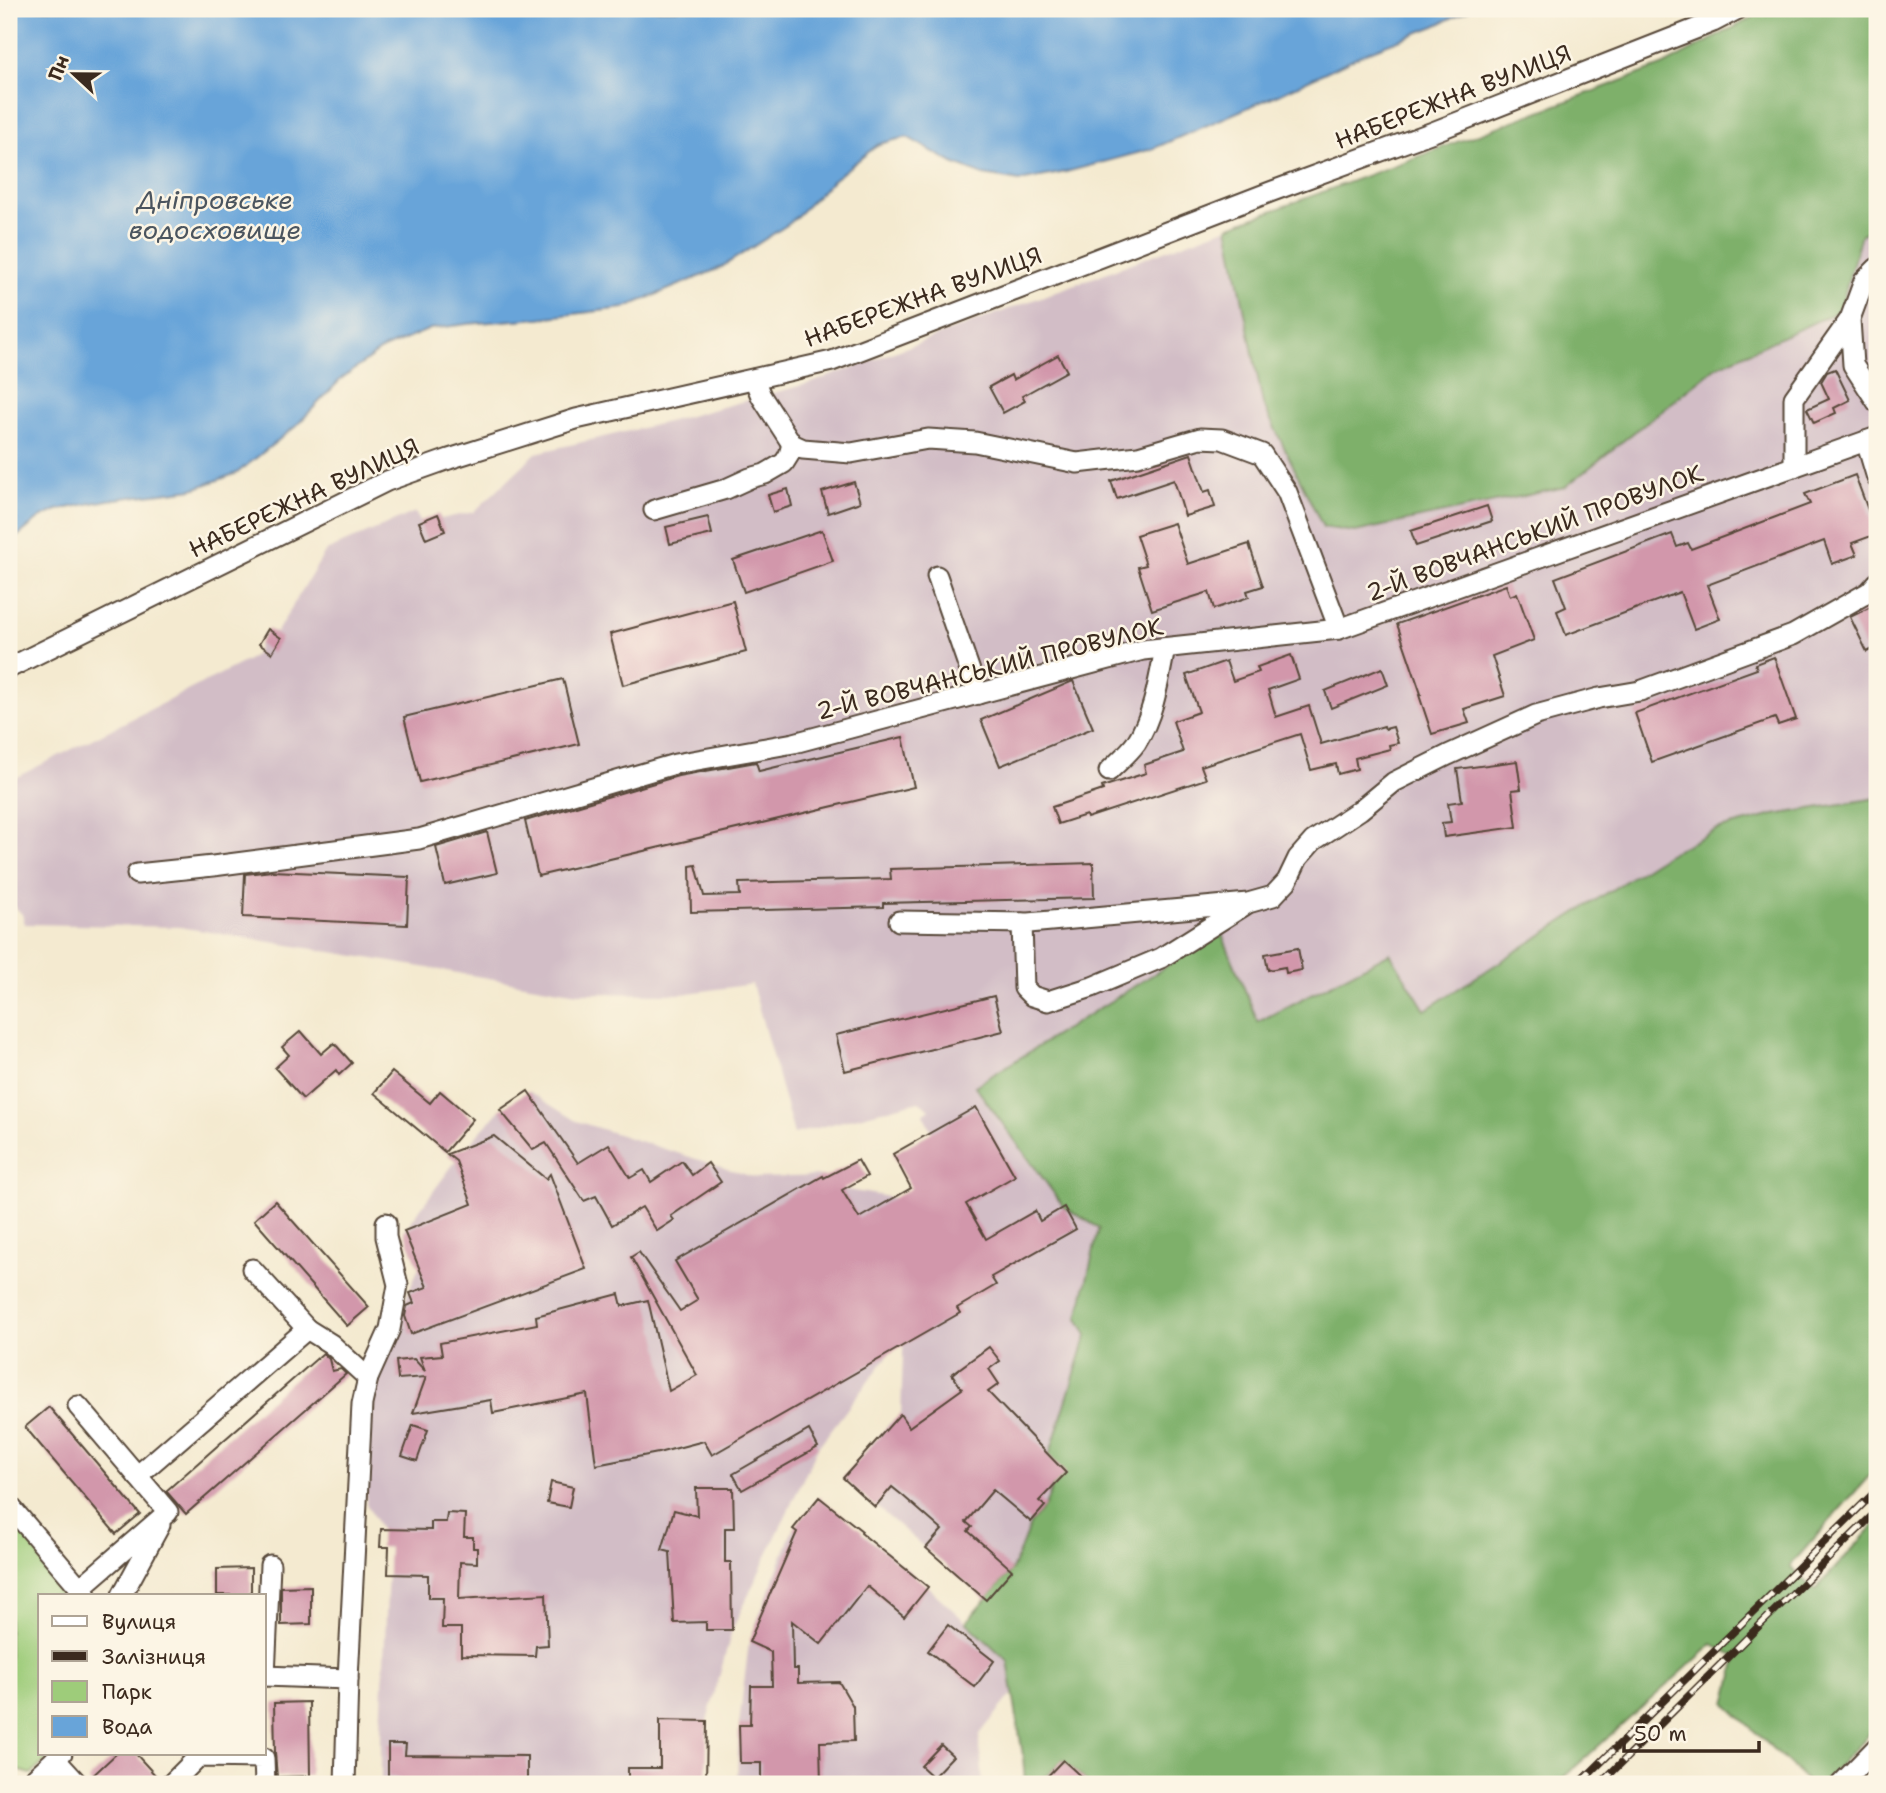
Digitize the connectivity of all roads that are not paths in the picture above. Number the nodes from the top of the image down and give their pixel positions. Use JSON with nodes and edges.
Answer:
{"nodes":[{"id":1,"x":1738,"y":9,"type":"edge"},
{"id":2,"x":1877,"y":268,"type":"edge"},
{"id":3,"x":1850,"y":318,"type":"junction"},
{"id":4,"x":754,"y":379,"type":"junction"},
{"id":5,"x":1877,"y":402,"type":"edge"},
{"id":6,"x":1871,"y":439,"type":"edge"},
{"id":7,"x":792,"y":444,"type":"junction"},
{"id":8,"x":1794,"y":467,"type":"junction"},
{"id":9,"x":1877,"y":478,"type":"edge"},
{"id":10,"x":654,"y":510,"type":"dead end"},
{"id":11,"x":937,"y":576,"type":"dead end"},
{"id":12,"x":1877,"y":583,"type":"edge"},
{"id":13,"x":1339,"y":629,"type":"junction"},
{"id":14,"x":1165,"y":648,"type":"junction"},
{"id":15,"x":9,"y":668,"type":"edge"},
{"id":16,"x":978,"y":694,"type":"junction"},
{"id":17,"x":1109,"y":771,"type":"dead end"},
{"id":18,"x":137,"y":874,"type":"dead end"},
{"id":19,"x":1248,"y":903,"type":"junction"},
{"id":20,"x":899,"y":921,"type":"dead end"},
{"id":21,"x":1022,"y":923,"type":"junction"},
{"id":22,"x":386,"y":1223,"type":"dead end"},
{"id":23,"x":252,"y":1269,"type":"dead end"},
{"id":24,"x":307,"y":1329,"type":"junction"},
{"id":25,"x":368,"y":1378,"type":"junction"},
{"id":26,"x":78,"y":1406,"type":"dead end"},
{"id":27,"x":137,"y":1476,"type":"junction"},
{"id":28,"x":9,"y":1505,"type":"edge"},
{"id":29,"x":168,"y":1512,"type":"junction"},
{"id":30,"x":270,"y":1565,"type":"dead end"},
{"id":31,"x":83,"y":1592,"type":"edge"},
{"id":32,"x":123,"y":1594,"type":"edge"},
{"id":33,"x":266,"y":1654,"type":"edge"},
{"id":34,"x":266,"y":1676,"type":"edge"},
{"id":35,"x":348,"y":1679,"type":"junction"},
{"id":36,"x":1877,"y":1747,"type":"edge"},
{"id":37,"x":59,"y":1756,"type":"edge"},
{"id":38,"x":28,"y":1784,"type":"edge"},
{"id":39,"x":78,"y":1784,"type":"edge"},
{"id":40,"x":171,"y":1784,"type":"edge"},
{"id":41,"x":265,"y":1784,"type":"edge"},
{"id":42,"x":345,"y":1784,"type":"edge"},
{"id":43,"x":1841,"y":1784,"type":"edge"}],
"edges":[{"from":1,"to":4,"type":"street","name":"НАБЕРЕЖНА ВУЛИЦЯ"},
{"from":2,"to":3,"type":"street"},
{"from":3,"to":5,"type":"street"},
{"from":3,"to":8,"type":"street"},
{"from":4,"to":7,"type":"street"},
{"from":4,"to":15,"type":"street","name":"НАБЕРЕЖНА ВУЛИЦЯ"},
{"from":6,"to":8,"type":"street","name":"2-Й ВОВЧАНСЬКИЙ ПРОВУЛОК"},
{"from":6,"to":9,"type":"street"},
{"from":7,"to":10,"type":"street"},
{"from":7,"to":13,"type":"street"},
{"from":8,"to":13,"type":"street","name":"2-Й ВОВЧАНСЬКИЙ ПРОВУЛОК"},
{"from":11,"to":16,"type":"street"},
{"from":12,"to":19,"type":"street"},
{"from":13,"to":14,"type":"street","name":"2-Й ВОВЧАНСЬКИЙ ПРОВУЛОК"},
{"from":14,"to":16,"type":"street","name":"2-Й ВОВЧАНСЬКИЙ ПРОВУЛОК"},
{"from":14,"to":17,"type":"street"},
{"from":16,"to":18,"type":"street","name":"2-Й ВОВЧАНСЬКИЙ ПРОВУЛОК"},
{"from":19,"to":21,"type":"street"},
{"from":19,"to":21,"type":"street"},
{"from":20,"to":21,"type":"street"},
{"from":22,"to":25,"type":"street"},
{"from":23,"to":24,"type":"street"},
{"from":24,"to":25,"type":"street"},
{"from":24,"to":27,"type":"street"},
{"from":25,"to":35,"type":"street"},
{"from":26,"to":27,"type":"street"},
{"from":27,"to":29,"type":"street"},
{"from":28,"to":31,"type":"street"},
{"from":29,"to":31,"type":"street"},
{"from":29,"to":32,"type":"street"},
{"from":30,"to":33,"type":"street"},
{"from":34,"to":35,"type":"street"},
{"from":35,"to":42,"type":"street"},
{"from":36,"to":43,"type":"street"},
{"from":37,"to":38,"type":"street"},
{"from":37,"to":39,"type":"street"},
{"from":40,"to":41,"type":"street"}]}
